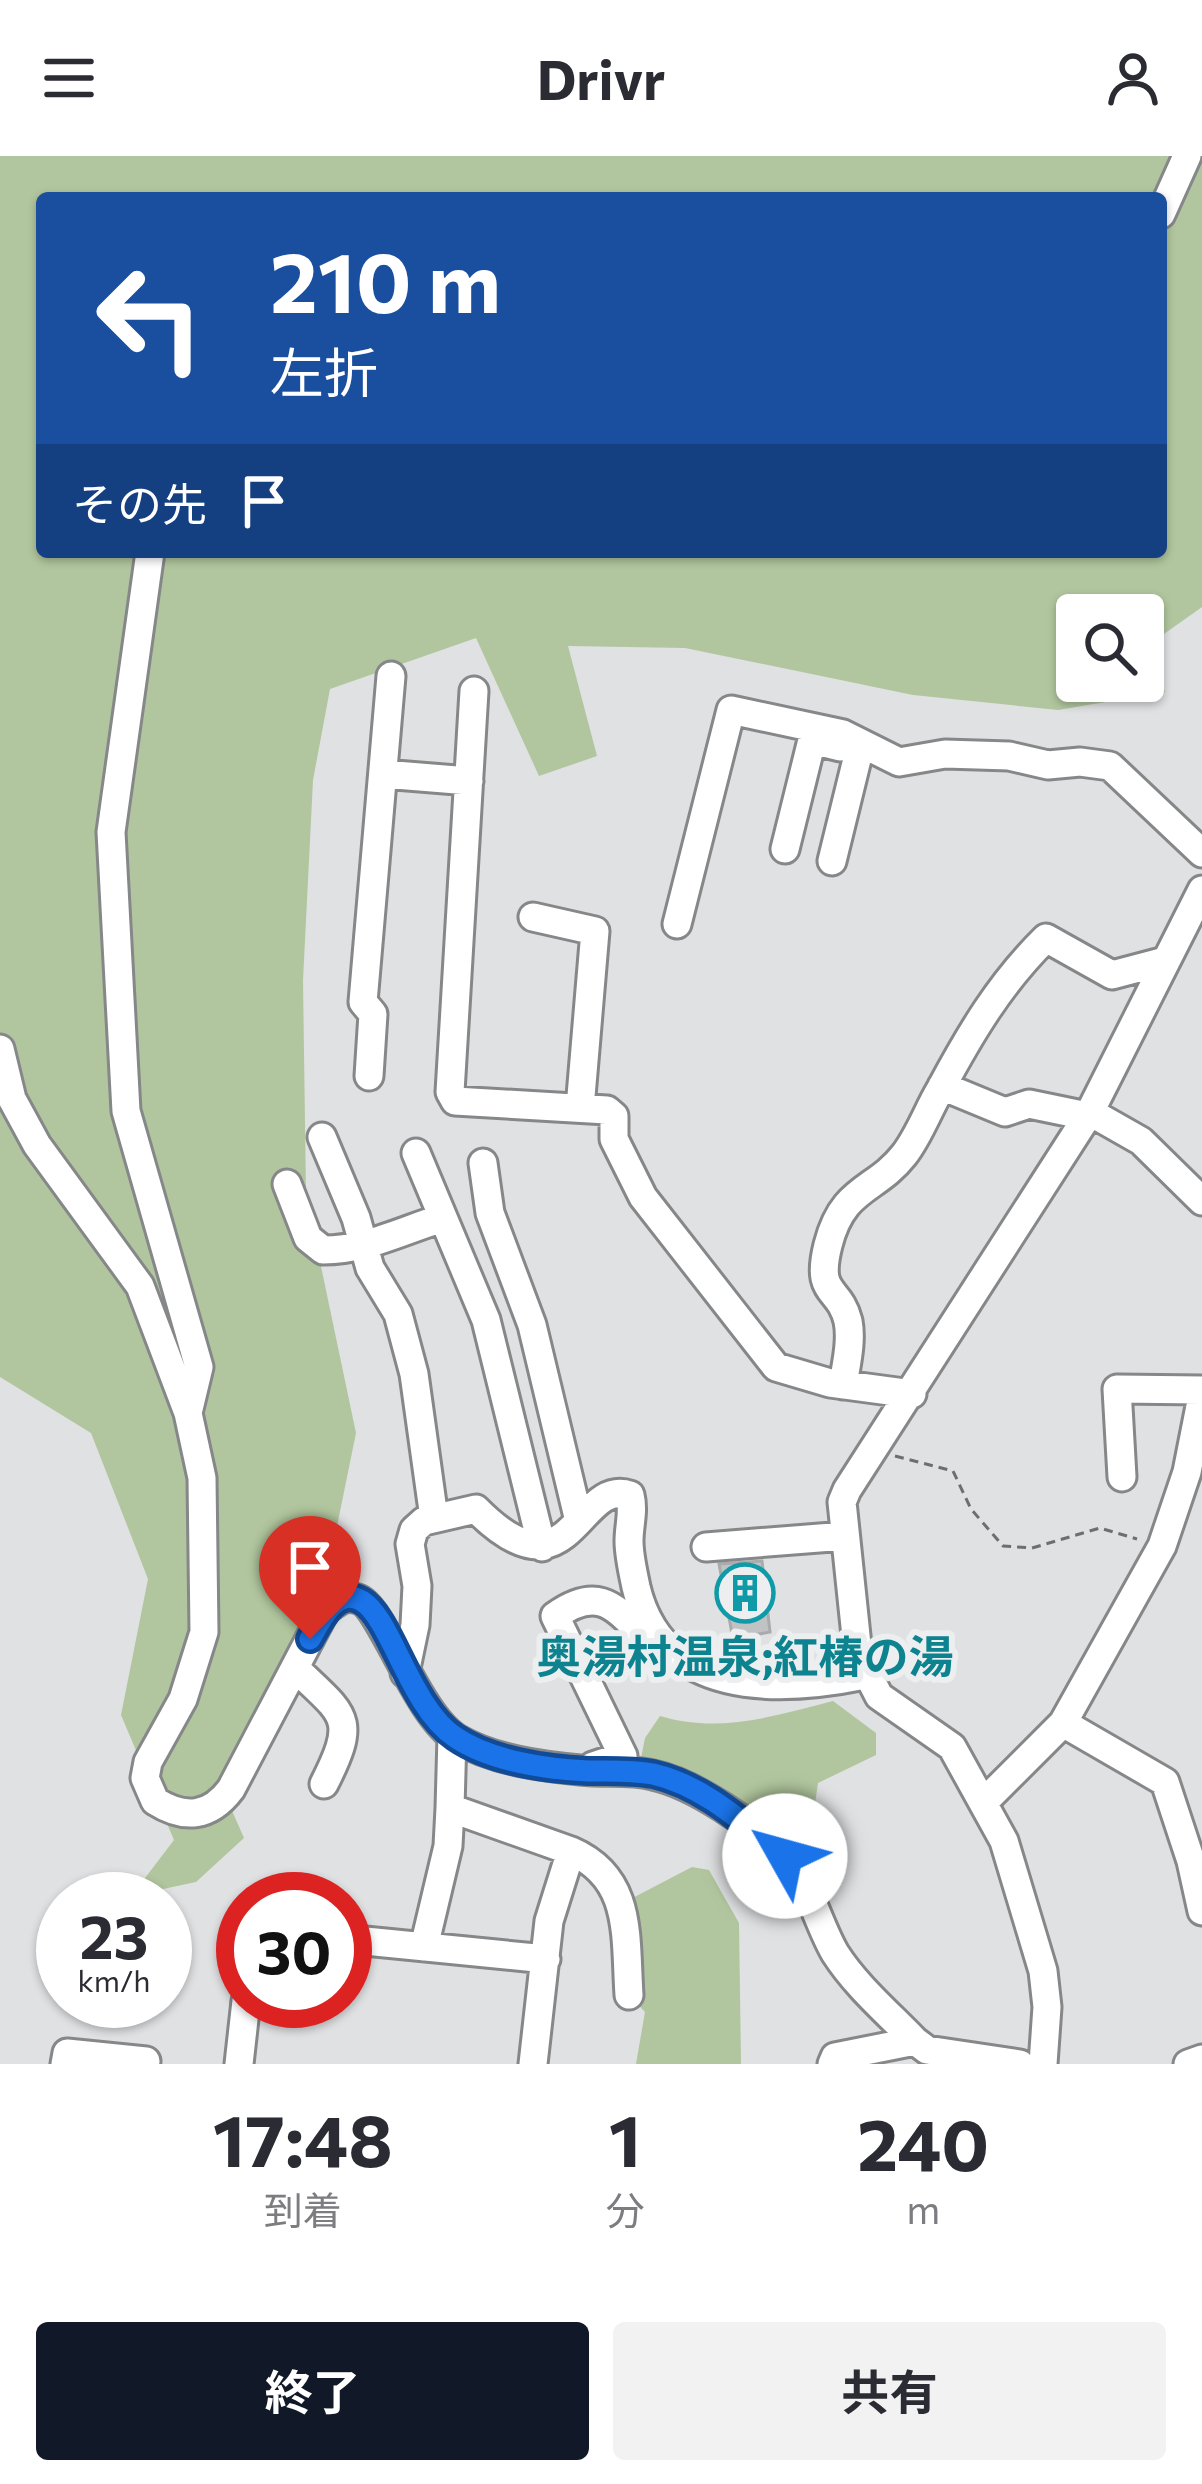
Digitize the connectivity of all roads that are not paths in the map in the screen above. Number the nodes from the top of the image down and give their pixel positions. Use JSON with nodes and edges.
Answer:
{"nodes":[{"id":1,"x":1187,"y":156,"type":"edge"},
{"id":2,"x":1167,"y":201,"type":"edge"},
{"id":3,"x":149,"y":558,"type":"edge"},
{"id":4,"x":391,"y":676,"type":"dead end"},
{"id":5,"x":474,"y":691,"type":"dead end"},
{"id":6,"x":872,"y":754,"type":"junction"},
{"id":7,"x":383,"y":774,"type":"junction"},
{"id":8,"x":469,"y":781,"type":"junction"},
{"id":9,"x":785,"y":848,"type":"dead end"},
{"id":10,"x":1202,"y":853,"type":"edge"},
{"id":11,"x":832,"y":861,"type":"dead end"},
{"id":12,"x":1202,"y":890,"type":"edge"},
{"id":13,"x":533,"y":916,"type":"dead end"},
{"id":14,"x":677,"y":924,"type":"dead end"},
{"id":15,"x":1165,"y":961,"type":"junction"},
{"id":16,"x":0,"y":1049,"type":"edge"},
{"id":17,"x":369,"y":1076,"type":"dead end"},
{"id":18,"x":942,"y":1086,"type":"junction"},
{"id":19,"x":580,"y":1108,"type":"junction"},
{"id":20,"x":1088,"y":1114,"type":"junction"},
{"id":21,"x":322,"y":1137,"type":"dead end"},
{"id":22,"x":416,"y":1153,"type":"dead end"},
{"id":23,"x":483,"y":1163,"type":"dead end"},
{"id":24,"x":287,"y":1184,"type":"dead end"},
{"id":25,"x":1202,"y":1201,"type":"edge"},
{"id":26,"x":443,"y":1218,"type":"junction"},
{"id":27,"x":364,"y":1247,"type":"junction"},
{"id":28,"x":512,"y":1274,"type":"junction"},
{"id":29,"x":472,"y":1285,"type":"junction"},
{"id":30,"x":843,"y":1385,"type":"junction"},
{"id":31,"x":1202,"y":1393,"type":"edge"},
{"id":32,"x":912,"y":1394,"type":"junction"},
{"id":33,"x":188,"y":1413,"type":"junction"},
{"id":34,"x":1122,"y":1477,"type":"dead end"},
{"id":35,"x":434,"y":1518,"type":"junction"},
{"id":36,"x":580,"y":1521,"type":"junction"},
{"id":37,"x":845,"y":1536,"type":"junction"},
{"id":38,"x":542,"y":1546,"type":"junction"},
{"id":39,"x":706,"y":1546,"type":"dead end"},
{"id":40,"x":295,"y":1668,"type":"junction"},
{"id":41,"x":405,"y":1673,"type":"junction"},
{"id":42,"x":699,"y":1673,"type":"junction"},
{"id":43,"x":865,"y":1675,"type":"junction"},
{"id":44,"x":1063,"y":1723,"type":"junction"},
{"id":45,"x":452,"y":1736,"type":"junction"},
{"id":46,"x":583,"y":1771,"type":"junction"},
{"id":47,"x":324,"y":1784,"type":"dead end"},
{"id":48,"x":661,"y":1790,"type":"dead end"},
{"id":49,"x":985,"y":1802,"type":"junction"},
{"id":50,"x":450,"y":1808,"type":"junction"},
{"id":51,"x":571,"y":1851,"type":"junction"},
{"id":52,"x":1202,"y":1911,"type":"edge"},
{"id":53,"x":828,"y":1939,"type":"junction"},
{"id":54,"x":372,"y":1942,"type":"edge"},
{"id":55,"x":424,"y":1947,"type":"junction"},
{"id":56,"x":546,"y":1959,"type":"junction"},
{"id":57,"x":629,"y":1995,"type":"dead end"},
{"id":58,"x":243,"y":2028,"type":"edge"},
{"id":59,"x":915,"y":2041,"type":"junction"},
{"id":60,"x":1202,"y":2059,"type":"edge"},
{"id":61,"x":65,"y":2064,"type":"edge"},
{"id":62,"x":145,"y":2064,"type":"edge"},
{"id":63,"x":239,"y":2064,"type":"edge"},
{"id":64,"x":533,"y":2064,"type":"edge"},
{"id":65,"x":832,"y":2064,"type":"edge"},
{"id":66,"x":1020,"y":2064,"type":"edge"},
{"id":67,"x":1043,"y":2064,"type":"edge"},
{"id":68,"x":1189,"y":2064,"type":"edge"}],
"edges":[{"from":1,"to":2,"type":"street"},
{"from":3,"to":33,"type":"street"},
{"from":4,"to":7,"type":"street"},
{"from":5,"to":8,"type":"street"},
{"from":6,"to":9,"type":"street"},
{"from":6,"to":10,"type":"street"},
{"from":6,"to":11,"type":"street"},
{"from":6,"to":14,"type":"street"},
{"from":7,"to":8,"type":"street"},
{"from":7,"to":17,"type":"street"},
{"from":8,"to":19,"type":"street"},
{"from":12,"to":15,"type":"street"},
{"from":13,"to":19,"type":"street"},
{"from":15,"to":18,"type":"street"},
{"from":15,"to":20,"type":"street"},
{"from":16,"to":33,"type":"street"},
{"from":18,"to":20,"type":"street"},
{"from":18,"to":30,"type":"street"},
{"from":19,"to":30,"type":"street"},
{"from":20,"to":25,"type":"street"},
{"from":20,"to":32,"type":"street"},
{"from":21,"to":27,"type":"street"},
{"from":22,"to":26,"type":"street"},
{"from":23,"to":28,"type":"street"},
{"from":24,"to":27,"type":"street"},
{"from":26,"to":27,"type":"street"},
{"from":26,"to":29,"type":"street"},
{"from":27,"to":35,"type":"street"},
{"from":28,"to":29,"type":"street"},
{"from":28,"to":36,"type":"street"},
{"from":29,"to":38,"type":"street"},
{"from":30,"to":32,"type":"street"},
{"from":31,"to":34,"type":"street"},
{"from":31,"to":44,"type":"street"},
{"from":32,"to":37,"type":"street"},
{"from":33,"to":40,"type":"street"},
{"from":35,"to":38,"type":"street"},
{"from":35,"to":41,"type":"street"},
{"from":36,"to":38,"type":"street"},
{"from":36,"to":42,"type":"street"},
{"from":37,"to":39,"type":"street"},
{"from":37,"to":43,"type":"street"},
{"from":40,"to":41,"type":"street"},
{"from":40,"to":47,"type":"street"},
{"from":41,"to":45,"type":"street"},
{"from":42,"to":43,"type":"street"},
{"from":42,"to":46,"type":"street"},
{"from":43,"to":49,"type":"street"},
{"from":44,"to":49,"type":"street"},
{"from":44,"to":52,"type":"street"},
{"from":45,"to":46,"type":"street"},
{"from":45,"to":50,"type":"street"},
{"from":46,"to":53,"type":"street"},
{"from":48,"to":53,"type":"street"},
{"from":49,"to":67,"type":"street"},
{"from":50,"to":51,"type":"street"},
{"from":50,"to":55,"type":"street"},
{"from":51,"to":56,"type":"street"},
{"from":51,"to":57,"type":"street"},
{"from":53,"to":59,"type":"street"},
{"from":54,"to":55,"type":"street"},
{"from":55,"to":56,"type":"street"},
{"from":56,"to":64,"type":"street"},
{"from":58,"to":63,"type":"street"},
{"from":59,"to":65,"type":"street"},
{"from":59,"to":66,"type":"street"},
{"from":60,"to":68,"type":"street"},
{"from":61,"to":62,"type":"street"}]}
